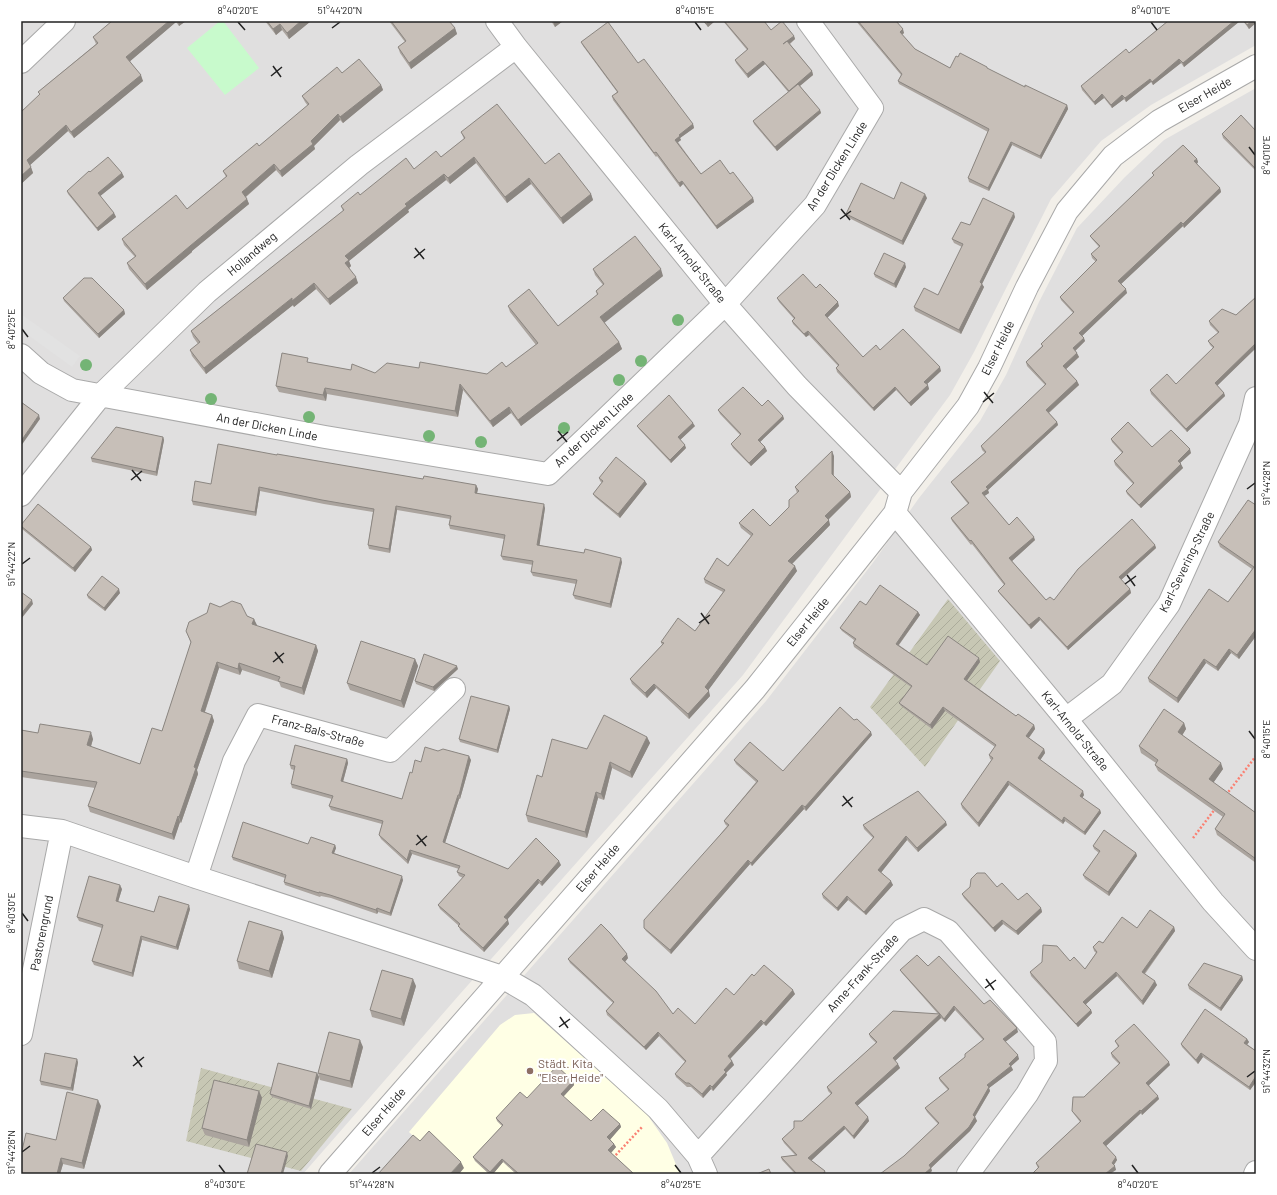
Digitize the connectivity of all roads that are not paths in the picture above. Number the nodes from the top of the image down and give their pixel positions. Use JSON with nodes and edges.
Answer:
{"nodes":[{"id":1,"x":64,"y":21,"type":"edge"},
{"id":2,"x":497,"y":21,"type":"edge"},
{"id":3,"x":808,"y":21,"type":"edge"},
{"id":4,"x":516,"y":47,"type":"junction"},
{"id":5,"x":21,"y":62,"type":"edge"},
{"id":6,"x":1256,"y":66,"type":"edge"},
{"id":7,"x":725,"y":304,"type":"junction"},
{"id":8,"x":21,"y":356,"type":"edge"},
{"id":9,"x":101,"y":395,"type":"junction"},
{"id":10,"x":1256,"y":398,"type":"edge"},
{"id":11,"x":1253,"y":428,"type":"edge"},
{"id":12,"x":901,"y":492,"type":"junction"},
{"id":13,"x":21,"y":496,"type":"edge"},
{"id":14,"x":895,"y":513,"type":"junction"},
{"id":15,"x":454,"y":689,"type":"dead end"},
{"id":16,"x":1066,"y":719,"type":"junction"},
{"id":17,"x":21,"y":826,"type":"edge"},
{"id":18,"x":62,"y":831,"type":"junction"},
{"id":19,"x":196,"y":877,"type":"junction"},
{"id":20,"x":1256,"y":949,"type":"edge"},
{"id":21,"x":502,"y":977,"type":"junction"},
{"id":22,"x":21,"y":1034,"type":"edge"},
{"id":23,"x":702,"y":1165,"type":"edge"},
{"id":24,"x":330,"y":1174,"type":"edge"},
{"id":25,"x":968,"y":1174,"type":"edge"}],
"edges":[{"from":1,"to":5,"type":"street"},
{"from":2,"to":4,"type":"street","name":"Karl-Arnold-Straße"},
{"from":3,"to":7,"type":"street","name":"An der Dicken Linde"},
{"from":4,"to":7,"type":"street","name":"Karl-Arnold-Straße"},
{"from":4,"to":9,"type":"street","name":"Hollandweg"},
{"from":6,"to":12,"type":"street","name":"Elser Heide"},
{"from":7,"to":9,"type":"street","name":"An der Dicken Linde"},
{"from":7,"to":12,"type":"street","name":"Karl-Arnold-Straße"},
{"from":8,"to":9,"type":"street","name":"An der Dicken Linde"},
{"from":9,"to":13,"type":"street","name":"Hollandweg"},
{"from":10,"to":11,"type":"street","name":"Karl-Severing-Straße"},
{"from":11,"to":16,"type":"street","name":"Karl-Severing-Straße"},
{"from":12,"to":14,"type":"street","name":"Elser Heide"},
{"from":14,"to":16,"type":"street","name":"Karl-Arnold-Straße"},
{"from":14,"to":21,"type":"street","name":"Elser Heide"},
{"from":15,"to":19,"type":"street","name":"Franz-Bals-Straße"},
{"from":16,"to":20,"type":"street","name":"Karl-Arnold-Straße"},
{"from":17,"to":18,"type":"street"},
{"from":18,"to":19,"type":"street"},
{"from":18,"to":22,"type":"street","name":"Pastorengrund"},
{"from":19,"to":21,"type":"street"},
{"from":21,"to":23,"type":"street","name":"Anne-Frank-Straße"},
{"from":21,"to":24,"type":"street","name":"Elser Heide"},
{"from":23,"to":25,"type":"street","name":"Anne-Frank-Straße"}]}
